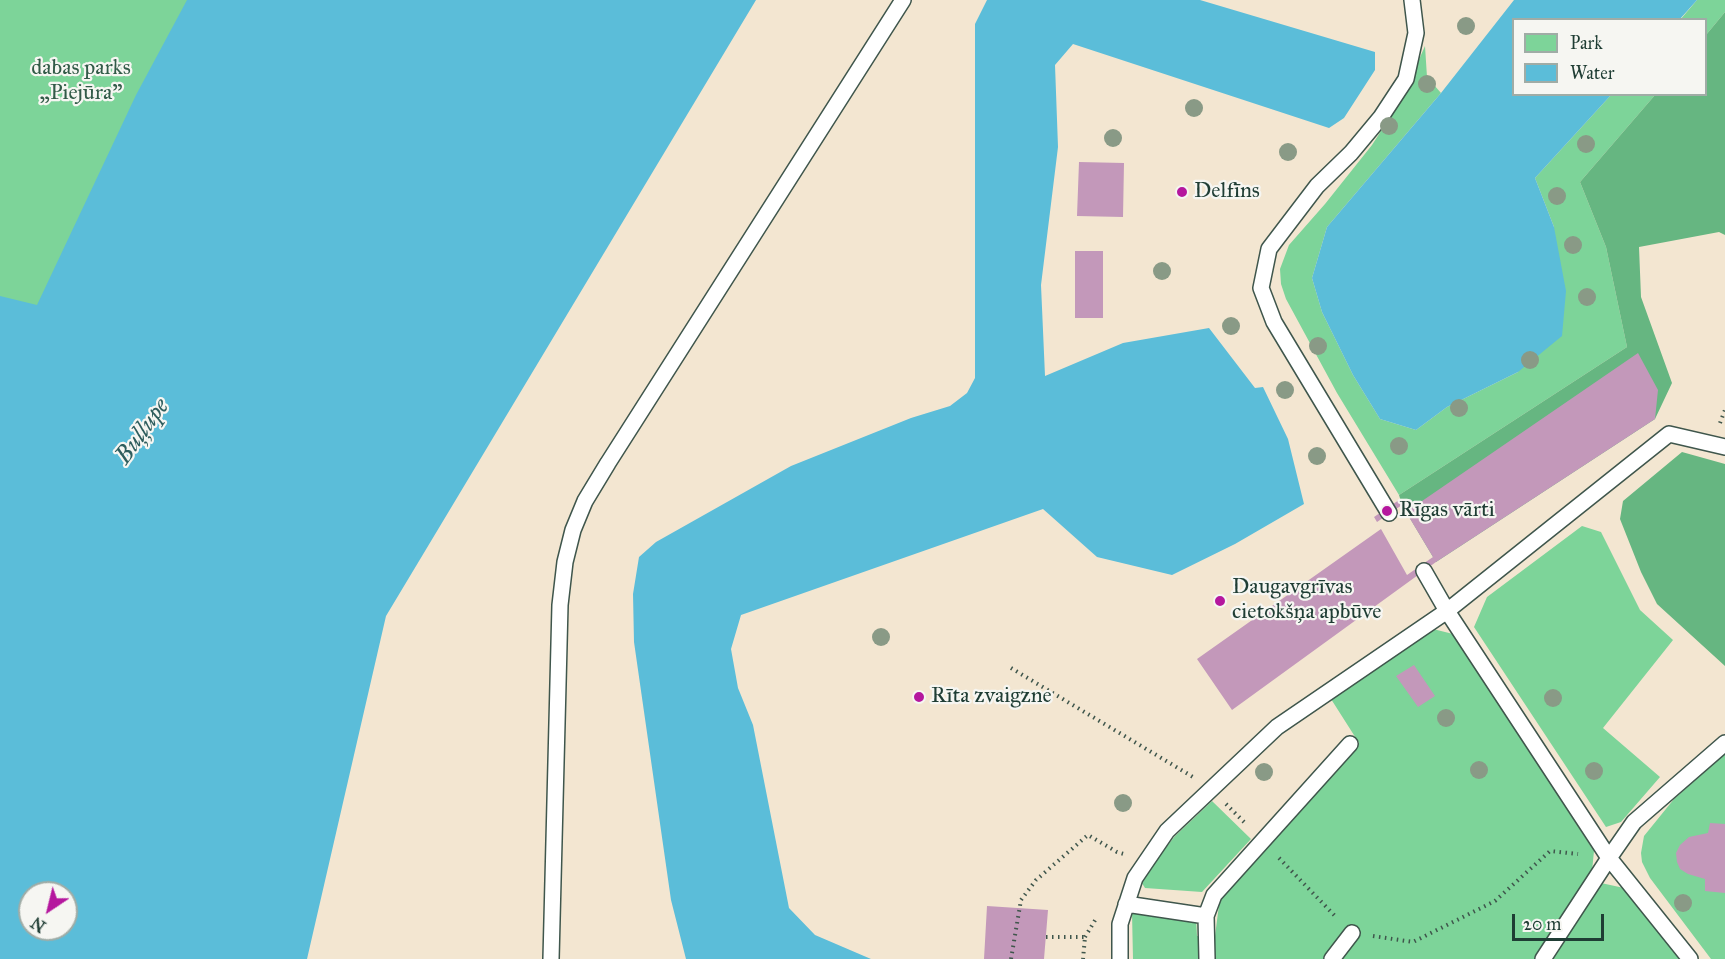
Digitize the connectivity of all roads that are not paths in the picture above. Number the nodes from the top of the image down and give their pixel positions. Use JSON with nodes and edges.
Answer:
{"nodes":[{"id":1,"x":903,"y":0,"type":"edge"},
{"id":2,"x":1412,"y":0,"type":"edge"},
{"id":3,"x":1725,"y":447,"type":"edge"},
{"id":4,"x":1389,"y":513,"type":"dead end"},
{"id":5,"x":1424,"y":571,"type":"dead end"},
{"id":6,"x":1447,"y":611,"type":"junction"},
{"id":7,"x":1725,"y":743,"type":"edge"},
{"id":8,"x":1350,"y":744,"type":"dead end"},
{"id":9,"x":1609,"y":858,"type":"junction"},
{"id":10,"x":1126,"y":904,"type":"junction"},
{"id":11,"x":1206,"y":916,"type":"junction"},
{"id":12,"x":1352,"y":933,"type":"road end"},
{"id":13,"x":551,"y":959,"type":"edge"},
{"id":14,"x":1120,"y":959,"type":"edge"},
{"id":15,"x":1208,"y":959,"type":"edge"},
{"id":16,"x":1332,"y":959,"type":"edge"},
{"id":17,"x":1543,"y":959,"type":"edge"},
{"id":18,"x":1690,"y":959,"type":"edge"}],
"edges":[{"from":1,"to":13,"type":"lane"},
{"from":2,"to":4,"type":"lane"},
{"from":3,"to":6,"type":"lane"},
{"from":5,"to":6,"type":"lane"},
{"from":6,"to":9,"type":"lane"},
{"from":6,"to":10,"type":"lane"},
{"from":7,"to":9,"type":"lane"},
{"from":8,"to":11,"type":"lane"},
{"from":9,"to":17,"type":"lane"},
{"from":9,"to":18,"type":"lane"},
{"from":10,"to":11,"type":"lane"},
{"from":10,"to":14,"type":"lane"},
{"from":11,"to":15,"type":"lane"},
{"from":12,"to":16,"type":"lane"}]}
